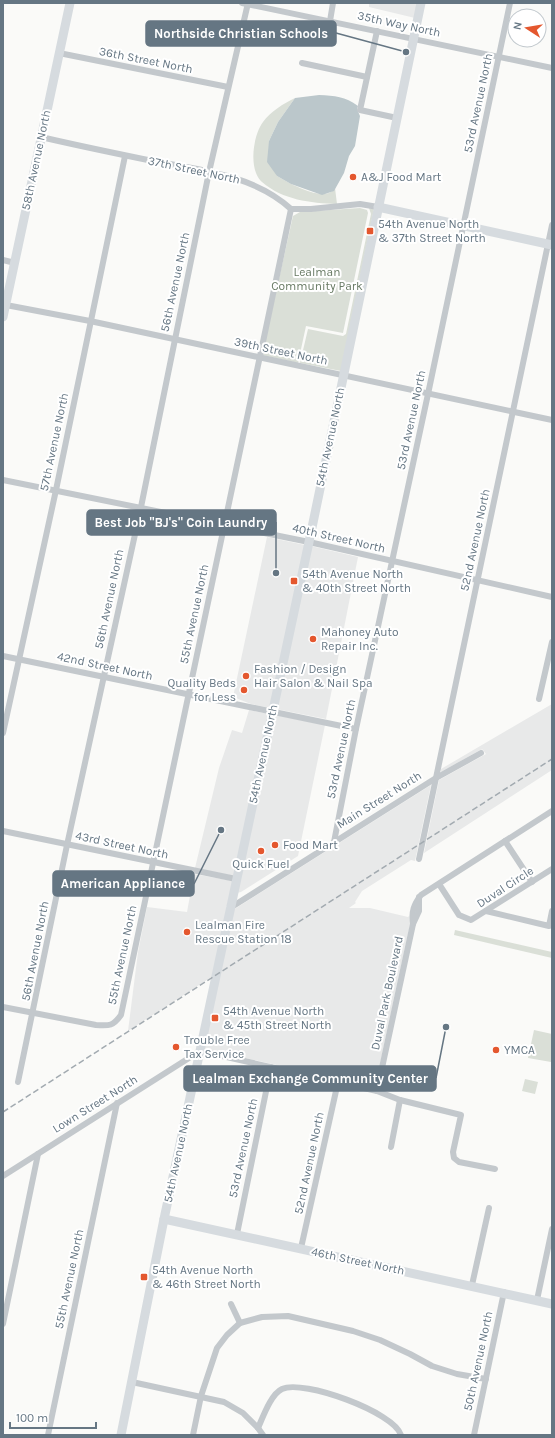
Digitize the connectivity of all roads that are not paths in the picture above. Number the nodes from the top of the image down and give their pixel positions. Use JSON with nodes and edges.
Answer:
{"nodes":[{"id":1,"x":70,"y":3,"type":"edge"},
{"id":2,"x":246,"y":3,"type":"edge"},
{"id":3,"x":333,"y":3,"type":"edge"},
{"id":4,"x":421,"y":3,"type":"edge"},
{"id":5,"x":510,"y":3,"type":"edge"},
{"id":6,"x":330,"y":20,"type":"junction"},
{"id":7,"x":377,"y":31,"type":"junction"},
{"id":8,"x":414,"y":39,"type":"junction"},
{"id":9,"x":59,"y":53,"type":"junction"},
{"id":10,"x":498,"y":56,"type":"junction"},
{"id":11,"x":302,"y":63,"type":"dead end"},
{"id":12,"x":552,"y":68,"type":"edge"},
{"id":13,"x":367,"y":77,"type":"junction"},
{"id":14,"x":228,"y":88,"type":"junction"},
{"id":15,"x":397,"y":118,"type":"junction"},
{"id":16,"x":41,"y":137,"type":"junction"},
{"id":17,"x":125,"y":156,"type":"junction"},
{"id":18,"x":209,"y":172,"type":"junction"},
{"id":19,"x":378,"y":207,"type":"junction"},
{"id":20,"x":291,"y":209,"type":"junction"},
{"id":21,"x":463,"y":226,"type":"junction"},
{"id":22,"x":552,"y":226,"type":"edge"},
{"id":23,"x":550,"y":244,"type":"edge"},
{"id":24,"x":3,"y":260,"type":"edge"},
{"id":25,"x":15,"y":263,"type":"junction"},
{"id":26,"x":6,"y":305,"type":"junction"},
{"id":27,"x":3,"y":318,"type":"edge"},
{"id":28,"x":90,"y":321,"type":"junction"},
{"id":29,"x":175,"y":339,"type":"junction"},
{"id":30,"x":259,"y":357,"type":"junction"},
{"id":31,"x":343,"y":375,"type":"junction"},
{"id":32,"x":428,"y":394,"type":"junction"},
{"id":33,"x":513,"y":412,"type":"junction"},
{"id":34,"x":552,"y":420,"type":"edge"},
{"id":35,"x":3,"y":480,"type":"edge"},
{"id":36,"x":56,"y":490,"type":"junction"},
{"id":37,"x":140,"y":507,"type":"junction"},
{"id":38,"x":224,"y":525,"type":"junction"},
{"id":39,"x":309,"y":542,"type":"junction"},
{"id":40,"x":392,"y":562,"type":"junction"},
{"id":41,"x":478,"y":580,"type":"junction"},
{"id":42,"x":552,"y":597,"type":"edge"},
{"id":43,"x":552,"y":642,"type":"edge"},
{"id":44,"x":3,"y":656,"type":"edge"},
{"id":45,"x":19,"y":659,"type":"junction"},
{"id":46,"x":104,"y":677,"type":"junction"},
{"id":47,"x":188,"y":694,"type":"junction"},
{"id":48,"x":539,"y":699,"type":"dead end"},
{"id":49,"x":273,"y":711,"type":"junction"},
{"id":50,"x":356,"y":729,"type":"junction"},
{"id":51,"x":3,"y":733,"type":"edge"},
{"id":52,"x":481,"y":754,"type":"dead end"},
{"id":53,"x":436,"y":778,"type":"junction"},
{"id":54,"x":552,"y":811,"type":"edge"},
{"id":55,"x":3,"y":831,"type":"edge"},
{"id":56,"x":505,"y":841,"type":"junction"},
{"id":57,"x":334,"y":842,"type":"junction"},
{"id":58,"x":67,"y":845,"type":"junction"},
{"id":59,"x":419,"y":859,"type":"dead end"},
{"id":60,"x":153,"y":863,"type":"junction"},
{"id":61,"x":552,"y":870,"type":"edge"},
{"id":62,"x":236,"y":879,"type":"junction"},
{"id":63,"x":532,"y":882,"type":"junction"},
{"id":64,"x":438,"y":884,"type":"junction"},
{"id":65,"x":230,"y":908,"type":"junction"},
{"id":66,"x":486,"y":911,"type":"junction"},
{"id":67,"x":552,"y":911,"type":"edge"},
{"id":68,"x":3,"y":1007,"type":"edge"},
{"id":69,"x":33,"y":1014,"type":"junction"},
{"id":70,"x":200,"y":1051,"type":"junction"},
{"id":71,"x":271,"y":1067,"type":"junction"},
{"id":72,"x":18,"y":1082,"type":"dead end"},
{"id":73,"x":338,"y":1082,"type":"junction"},
{"id":74,"x":377,"y":1091,"type":"junction"},
{"id":75,"x":400,"y":1100,"type":"junction"},
{"id":76,"x":117,"y":1104,"type":"junction"},
{"id":77,"x":391,"y":1148,"type":"dead end"},
{"id":78,"x":38,"y":1154,"type":"junction"},
{"id":79,"x":495,"y":1169,"type":"dead end"},
{"id":80,"x":3,"y":1176,"type":"edge"},
{"id":81,"x":489,"y":1208,"type":"dead end"},
{"id":82,"x":164,"y":1219,"type":"junction"},
{"id":83,"x":552,"y":1229,"type":"edge"},
{"id":84,"x":236,"y":1234,"type":"junction"},
{"id":85,"x":302,"y":1248,"type":"junction"},
{"id":86,"x":472,"y":1285,"type":"junction"},
{"id":87,"x":504,"y":1292,"type":"junction"},
{"id":88,"x":537,"y":1300,"type":"junction"},
{"id":89,"x":231,"y":1304,"type":"dead end"},
{"id":90,"x":552,"y":1304,"type":"edge"},
{"id":91,"x":240,"y":1323,"type":"junction"},
{"id":92,"x":3,"y":1324,"type":"edge"},
{"id":93,"x":486,"y":1379,"type":"junction"},
{"id":94,"x":132,"y":1382,"type":"junction"},
{"id":95,"x":201,"y":1396,"type":"junction"},
{"id":96,"x":258,"y":1428,"type":"junction"},
{"id":97,"x":48,"y":1435,"type":"edge"},
{"id":98,"x":121,"y":1435,"type":"edge"},
{"id":99,"x":193,"y":1435,"type":"edge"},
{"id":100,"x":263,"y":1435,"type":"edge"},
{"id":101,"x":401,"y":1435,"type":"edge"},
{"id":102,"x":474,"y":1435,"type":"edge"}],
"edges":[{"from":1,"to":9,"type":"main road","name":"58th Avenue North"},
{"from":2,"to":6,"type":"street","name":"35th Way North"},
{"from":2,"to":14,"type":"street","name":"56th Avenue North"},
{"from":3,"to":6,"type":"street"},
{"from":4,"to":8,"type":"main road","name":"54th Avenue North"},
{"from":5,"to":10,"type":"street","name":"53rd Avenue North"},
{"from":6,"to":7,"type":"street","name":"35th Way North"},
{"from":7,"to":8,"type":"street","name":"35th Way North"},
{"from":7,"to":13,"type":"street"},
{"from":8,"to":10,"type":"street","name":"35th Way North"},
{"from":8,"to":15,"type":"main road","name":"54th Avenue North"},
{"from":9,"to":14,"type":"street","name":"36th Street North"},
{"from":9,"to":16,"type":"main road","name":"58th Avenue North"},
{"from":10,"to":12,"type":"street","name":"35th Way North"},
{"from":10,"to":21,"type":"street","name":"53rd Avenue North"},
{"from":11,"to":13,"type":"street"},
{"from":13,"to":15,"type":"street"},
{"from":14,"to":18,"type":"street","name":"56th Avenue North"},
{"from":15,"to":19,"type":"main road","name":"54th Avenue North"},
{"from":16,"to":17,"type":"street","name":"37th Street North"},
{"from":16,"to":25,"type":"main road","name":"58th Avenue North"},
{"from":17,"to":18,"type":"street","name":"37th Street North"},
{"from":17,"to":28,"type":"street","name":"57th Avenue North"},
{"from":18,"to":20,"type":"street","name":"37th Street North"},
{"from":18,"to":29,"type":"street","name":"56th Avenue North"},
{"from":19,"to":20,"type":"street"},
{"from":19,"to":21,"type":"main road"},
{"from":19,"to":31,"type":"main road","name":"54th Avenue North"},
{"from":20,"to":30,"type":"street","name":"55th Avenue North"},
{"from":21,"to":23,"type":"main road"},
{"from":21,"to":32,"type":"street","name":"53rd Avenue North"},
{"from":22,"to":23,"type":"street","name":"52nd Avenue North"},
{"from":23,"to":33,"type":"street","name":"52nd Avenue North"},
{"from":24,"to":25,"type":"street"},
{"from":25,"to":26,"type":"main road","name":"58th Avenue North"},
{"from":26,"to":27,"type":"main road","name":"58th Avenue North"},
{"from":26,"to":28,"type":"street","name":"39th Street North"},
{"from":28,"to":29,"type":"street","name":"39th Street North"},
{"from":28,"to":36,"type":"street","name":"57th Avenue North"},
{"from":29,"to":30,"type":"street","name":"39th Street North"},
{"from":29,"to":37,"type":"street","name":"56th Avenue North"},
{"from":30,"to":31,"type":"street","name":"39th Street North"},
{"from":30,"to":38,"type":"street","name":"55th Avenue North"},
{"from":31,"to":32,"type":"street","name":"39th Street North"},
{"from":31,"to":39,"type":"main road","name":"54th Avenue North"},
{"from":32,"to":33,"type":"street","name":"39th Street North"},
{"from":32,"to":40,"type":"street","name":"53rd Avenue North"},
{"from":33,"to":34,"type":"street","name":"39th Street North"},
{"from":33,"to":41,"type":"street","name":"52nd Avenue North"},
{"from":35,"to":36,"type":"street","name":"40th Street North"},
{"from":36,"to":37,"type":"street","name":"40th Street North"},
{"from":36,"to":45,"type":"street","name":"57th Avenue North"},
{"from":37,"to":38,"type":"street","name":"40th Street North"},
{"from":37,"to":46,"type":"street","name":"56th Avenue North"},
{"from":38,"to":39,"type":"street","name":"40th Street North"},
{"from":38,"to":47,"type":"street","name":"55th Avenue North"},
{"from":39,"to":40,"type":"street","name":"40th Street North"},
{"from":39,"to":49,"type":"main road","name":"54th Avenue North"},
{"from":40,"to":41,"type":"street","name":"40th Street North"},
{"from":40,"to":50,"type":"street","name":"53rd Avenue North"},
{"from":41,"to":42,"type":"street","name":"40th Street North"},
{"from":41,"to":53,"type":"street","name":"52nd Avenue North"},
{"from":43,"to":48,"type":"street"},
{"from":44,"to":45,"type":"street","name":"42nd Street North"},
{"from":45,"to":46,"type":"street","name":"42nd Street North"},
{"from":45,"to":51,"type":"street","name":"57th Avenue North"},
{"from":46,"to":47,"type":"street","name":"42nd Street North"},
{"from":46,"to":58,"type":"street","name":"56th Avenue North"},
{"from":47,"to":49,"type":"street","name":"42nd Street North"},
{"from":47,"to":60,"type":"street","name":"55th Avenue North"},
{"from":49,"to":50,"type":"street","name":"42nd Street North"},
{"from":49,"to":62,"type":"main road","name":"54th Avenue North"},
{"from":50,"to":57,"type":"street","name":"53rd Avenue North"},
{"from":52,"to":53,"type":"street","name":"Main Street North"},
{"from":53,"to":57,"type":"street","name":"Main Street North"},
{"from":53,"to":59,"type":"street","name":"52nd Avenue North"},
{"from":54,"to":56,"type":"street"},
{"from":55,"to":58,"type":"street","name":"43rd Street North"},
{"from":56,"to":63,"type":"street"},
{"from":56,"to":64,"type":"street"},
{"from":57,"to":65,"type":"street","name":"Main Street North"},
{"from":58,"to":60,"type":"street","name":"43rd Street North"},
{"from":58,"to":69,"type":"street","name":"56th Avenue North"},
{"from":60,"to":62,"type":"street","name":"43rd Street North"},
{"from":60,"to":69,"type":"street","name":"55th Avenue North"},
{"from":61,"to":63,"type":"street","name":"Duval Circle"},
{"from":62,"to":65,"type":"main road","name":"54th Avenue North"},
{"from":63,"to":66,"type":"street","name":"Duval Circle"},
{"from":64,"to":66,"type":"street","name":"Duval Circle"},
{"from":64,"to":74,"type":"street","name":"Duval Park Boulevard"},
{"from":65,"to":70,"type":"main road","name":"54th Avenue North"},
{"from":66,"to":67,"type":"street"},
{"from":68,"to":69,"type":"street"},
{"from":69,"to":72,"type":"street","name":"56th Avenue North"},
{"from":70,"to":71,"type":"street"},
{"from":70,"to":76,"type":"street","name":"Lown Street North"},
{"from":70,"to":82,"type":"main road","name":"54th Avenue North"},
{"from":71,"to":73,"type":"street"},
{"from":71,"to":84,"type":"street","name":"53rd Avenue North"},
{"from":73,"to":74,"type":"street"},
{"from":73,"to":85,"type":"street","name":"52nd Avenue North"},
{"from":74,"to":75,"type":"street"},
{"from":75,"to":77,"type":"street"},
{"from":75,"to":79,"type":"street"},
{"from":76,"to":78,"type":"street","name":"Lown Street North"},
{"from":76,"to":97,"type":"street","name":"55th Avenue North"},
{"from":78,"to":80,"type":"street","name":"Lown Street North"},
{"from":78,"to":92,"type":"street"},
{"from":81,"to":86,"type":"street"},
{"from":82,"to":84,"type":"main road","name":"46th Street North"},
{"from":82,"to":94,"type":"main road","name":"54th Avenue North"},
{"from":83,"to":88,"type":"street"},
{"from":84,"to":85,"type":"main road","name":"46th Street North"},
{"from":85,"to":86,"type":"main road","name":"46th Street North"},
{"from":86,"to":87,"type":"main road","name":"46th Street North"},
{"from":87,"to":88,"type":"main road","name":"46th Street North"},
{"from":87,"to":93,"type":"street","name":"50th Avenue North"},
{"from":88,"to":90,"type":"main road","name":"46th Street North"},
{"from":89,"to":91,"type":"street"},
{"from":91,"to":93,"type":"street"},
{"from":91,"to":95,"type":"street"},
{"from":93,"to":102,"type":"street","name":"50th Avenue North"},
{"from":94,"to":95,"type":"street"},
{"from":94,"to":98,"type":"main road","name":"54th Avenue North"},
{"from":95,"to":96,"type":"street"},
{"from":95,"to":99,"type":"street"},
{"from":96,"to":100,"type":"street"},
{"from":96,"to":101,"type":"street"}]}
